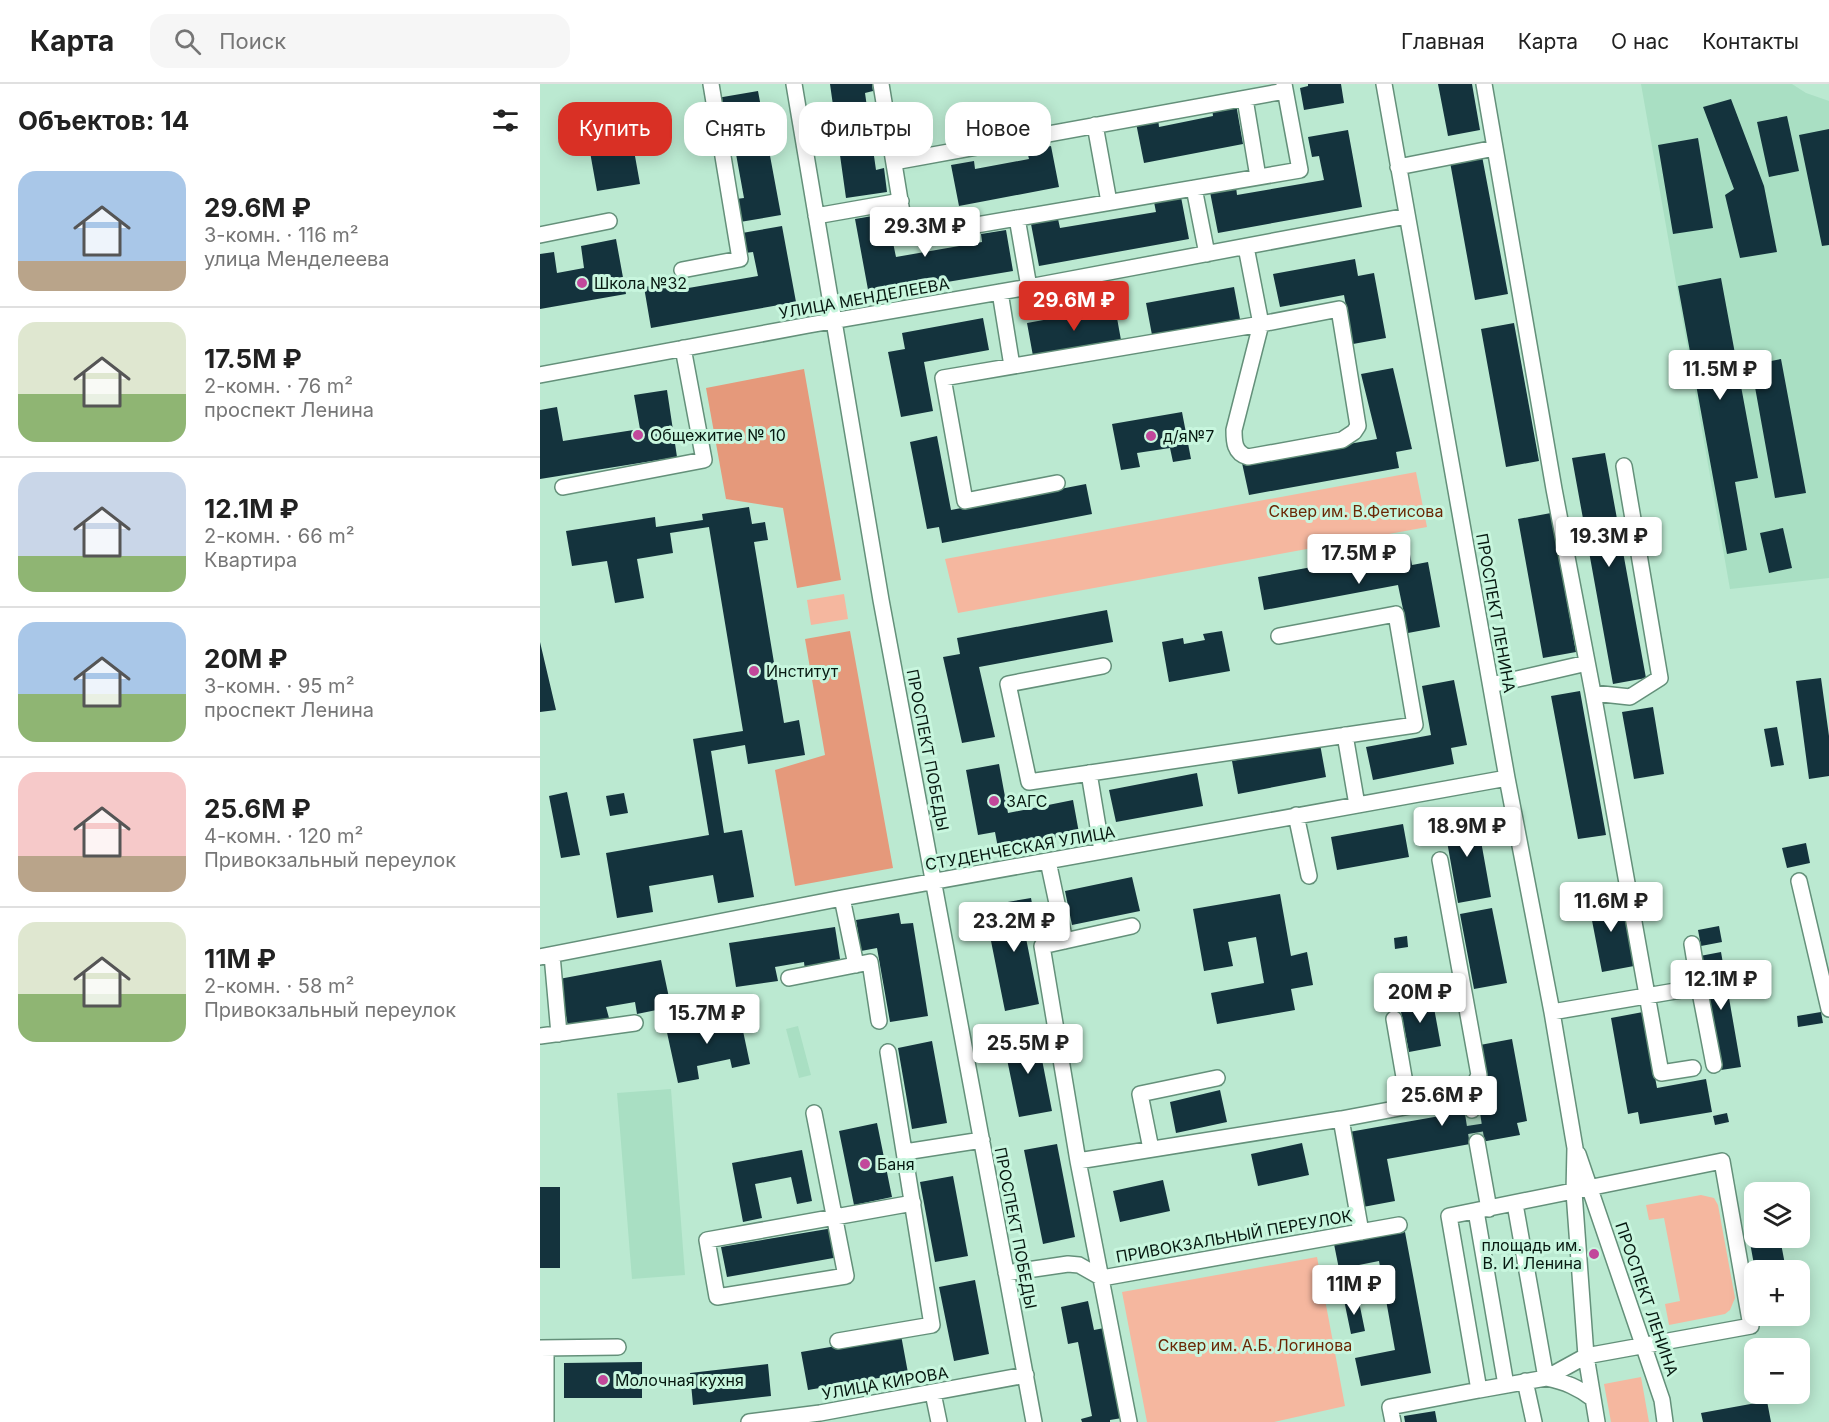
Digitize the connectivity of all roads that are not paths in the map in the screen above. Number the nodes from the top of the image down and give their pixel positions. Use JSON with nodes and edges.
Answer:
{"nodes":[{"id":1,"x":711,"y":84,"type":"edge"},
{"id":2,"x":794,"y":84,"type":"edge"},
{"id":3,"x":881,"y":84,"type":"edge"},
{"id":4,"x":1384,"y":84,"type":"edge"},
{"id":5,"x":1484,"y":84,"type":"edge"},
{"id":6,"x":1285,"y":87,"type":"edge"},
{"id":7,"x":1245,"y":99,"type":"junction"},
{"id":8,"x":1095,"y":125,"type":"junction"},
{"id":9,"x":1495,"y":148,"type":"junction"},
{"id":10,"x":894,"y":162,"type":"junction"},
{"id":11,"x":1398,"y":167,"type":"junction"},
{"id":12,"x":1258,"y":177,"type":"junction"},
{"id":13,"x":1194,"y":188,"type":"junction"},
{"id":14,"x":901,"y":201,"type":"junction"},
{"id":15,"x":1109,"y":202,"type":"junction"},
{"id":16,"x":816,"y":216,"type":"junction"},
{"id":17,"x":1407,"y":216,"type":"junction"},
{"id":18,"x":1017,"y":218,"type":"junction"},
{"id":19,"x":609,"y":221,"type":"dead end"},
{"id":20,"x":540,"y":235,"type":"edge"},
{"id":21,"x":1246,"y":247,"type":"junction"},
{"id":22,"x":1207,"y":254,"type":"junction"},
{"id":23,"x":682,"y":270,"type":"dead end"},
{"id":24,"x":1029,"y":287,"type":"junction"},
{"id":25,"x":1000,"y":292,"type":"junction"},
{"id":26,"x":834,"y":321,"type":"junction"},
{"id":27,"x":1261,"y":324,"type":"junction"},
{"id":28,"x":683,"y":348,"type":"junction"},
{"id":29,"x":1012,"y":366,"type":"junction"},
{"id":30,"x":540,"y":375,"type":"edge"},
{"id":31,"x":1624,"y":465,"type":"dead end"},
{"id":32,"x":1057,"y":483,"type":"dead end"},
{"id":33,"x":563,"y":487,"type":"dead end"},
{"id":34,"x":1279,"y":636,"type":"dead end"},
{"id":35,"x":1587,"y":663,"type":"junction"},
{"id":36,"x":1103,"y":666,"type":"dead end"},
{"id":37,"x":1491,"y":685,"type":"junction"},
{"id":38,"x":1593,"y":693,"type":"junction"},
{"id":39,"x":1345,"y":735,"type":"junction"},
{"id":40,"x":1089,"y":773,"type":"junction"},
{"id":41,"x":1507,"y":777,"type":"junction"},
{"id":42,"x":1357,"y":805,"type":"junction"},
{"id":43,"x":1296,"y":815,"type":"junction"},
{"id":44,"x":1102,"y":851,"type":"junction"},
{"id":45,"x":1440,"y":860,"type":"dead end"},
{"id":46,"x":1048,"y":861,"type":"junction"},
{"id":47,"x":1309,"y":876,"type":"dead end"},
{"id":48,"x":1799,"y":881,"type":"dead end"},
{"id":49,"x":934,"y":882,"type":"junction"},
{"id":50,"x":842,"y":898,"type":"junction"},
{"id":51,"x":1132,"y":926,"type":"dead end"},
{"id":52,"x":1065,"y":941,"type":"junction"},
{"id":53,"x":1692,"y":944,"type":"dead end"},
{"id":54,"x":546,"y":956,"type":"edge"},
{"id":55,"x":856,"y":965,"type":"junction"},
{"id":56,"x":789,"y":978,"type":"dead end"},
{"id":57,"x":1699,"y":987,"type":"junction"},
{"id":58,"x":1648,"y":996,"type":"junction"},
{"id":59,"x":1829,"y":1009,"type":"edge"},
{"id":60,"x":1552,"y":1012,"type":"junction"},
{"id":61,"x":1394,"y":1019,"type":"dead end"},
{"id":62,"x":879,"y":1021,"type":"dead end"},
{"id":63,"x":635,"y":1023,"type":"dead end"},
{"id":64,"x":559,"y":1034,"type":"junction"},
{"id":65,"x":540,"y":1036,"type":"edge"},
{"id":66,"x":888,"y":1052,"type":"dead end"},
{"id":67,"x":1714,"y":1065,"type":"dead end"},
{"id":68,"x":1693,"y":1068,"type":"dead end"},
{"id":69,"x":1217,"y":1078,"type":"dead end"},
{"id":70,"x":1409,"y":1106,"type":"junction"},
{"id":71,"x":814,"y":1113,"type":"dead end"},
{"id":72,"x":1341,"y":1119,"type":"junction"},
{"id":73,"x":982,"y":1140,"type":"junction"},
{"id":74,"x":1477,"y":1142,"type":"tunnel mouth"},
{"id":75,"x":1575,"y":1148,"type":"junction"},
{"id":76,"x":1151,"y":1149,"type":"junction"},
{"id":77,"x":905,"y":1152,"type":"junction"},
{"id":78,"x":1078,"y":1161,"type":"junction"},
{"id":79,"x":1591,"y":1188,"type":"junction"},
{"id":80,"x":1574,"y":1192,"type":"junction"},
{"id":81,"x":913,"y":1203,"type":"junction"},
{"id":82,"x":1515,"y":1204,"type":"junction"},
{"id":83,"x":1482,"y":1210,"type":"junction"},
{"id":84,"x":835,"y":1217,"type":"junction"},
{"id":85,"x":1399,"y":1225,"type":"dead end"},
{"id":86,"x":1361,"y":1232,"type":"junction"},
{"id":87,"x":1006,"y":1273,"type":"junction"},
{"id":88,"x":1102,"y":1278,"type":"junction"},
{"id":89,"x":838,"y":1341,"type":"dead end"},
{"id":90,"x":1644,"y":1346,"type":"junction"},
{"id":91,"x":618,"y":1347,"type":"dead end"},
{"id":92,"x":543,"y":1348,"type":"edge"},
{"id":93,"x":1586,"y":1356,"type":"junction"},
{"id":94,"x":1026,"y":1376,"type":"junction"},
{"id":95,"x":1546,"y":1378,"type":"junction"},
{"id":96,"x":1525,"y":1381,"type":"junction"},
{"id":97,"x":1506,"y":1385,"type":"junction"},
{"id":98,"x":1479,"y":1390,"type":"junction"},
{"id":99,"x":933,"y":1393,"type":"junction"},
{"id":100,"x":1593,"y":1399,"type":"junction"},
{"id":101,"x":820,"y":1418,"type":"edge"},
{"id":102,"x":546,"y":1422,"type":"edge"},
{"id":103,"x":749,"y":1422,"type":"edge"},
{"id":104,"x":939,"y":1422,"type":"edge"},
{"id":105,"x":1034,"y":1422,"type":"edge"},
{"id":106,"x":1129,"y":1422,"type":"edge"},
{"id":107,"x":1393,"y":1422,"type":"edge"},
{"id":108,"x":1534,"y":1422,"type":"edge"},
{"id":109,"x":1597,"y":1422,"type":"edge"},
{"id":110,"x":1665,"y":1422,"type":"edge"}],
"edges":[{"from":1,"to":23,"type":"street"},
{"from":2,"to":16,"type":"street","name":"ПРОСПЕКТ ПОБЕДЫ"},
{"from":3,"to":10,"type":"street"},
{"from":4,"to":11,"type":"street","name":"ПРОСПЕКТ ЛЕНИНА"},
{"from":5,"to":9,"type":"street"},
{"from":6,"to":7,"type":"street"},
{"from":6,"to":12,"type":"street"},
{"from":7,"to":8,"type":"street"},
{"from":7,"to":12,"type":"street"},
{"from":8,"to":10,"type":"street"},
{"from":8,"to":15,"type":"street"},
{"from":9,"to":11,"type":"street"},
{"from":9,"to":35,"type":"street"},
{"from":10,"to":14,"type":"street"},
{"from":11,"to":17,"type":"street","name":"ПРОСПЕКТ ЛЕНИНА"},
{"from":12,"to":13,"type":"street"},
{"from":13,"to":15,"type":"street"},
{"from":13,"to":22,"type":"street"},
{"from":14,"to":16,"type":"street"},
{"from":14,"to":18,"type":"street"},
{"from":15,"to":18,"type":"street"},
{"from":16,"to":26,"type":"street","name":"ПРОСПЕКТ ПОБЕДЫ"},
{"from":17,"to":21,"type":"street","name":"УЛИЦА МЕНДЕЛЕЕВА"},
{"from":17,"to":37,"type":"street","name":"ПРОСПЕКТ ЛЕНИНА"},
{"from":18,"to":24,"type":"street"},
{"from":19,"to":20,"type":"street"},
{"from":21,"to":22,"type":"street","name":"УЛИЦА МЕНДЕЛЕЕВА"},
{"from":21,"to":27,"type":"street"},
{"from":22,"to":24,"type":"street","name":"УЛИЦА МЕНДЕЛЕЕВА"},
{"from":24,"to":25,"type":"street","name":"УЛИЦА МЕНДЕЛЕЕВА"},
{"from":25,"to":26,"type":"street","name":"УЛИЦА МЕНДЕЛЕЕВА"},
{"from":25,"to":29,"type":"street"},
{"from":26,"to":28,"type":"street","name":"УЛИЦА МЕНДЕЛЕЕВА"},
{"from":26,"to":49,"type":"street","name":"ПРОСПЕКТ ПОБЕДЫ"},
{"from":27,"to":27,"type":"street"},
{"from":27,"to":29,"type":"street"},
{"from":28,"to":30,"type":"street","name":"УЛИЦА МЕНДЕЛЕЕВА"},
{"from":28,"to":33,"type":"street"},
{"from":29,"to":32,"type":"street"},
{"from":31,"to":38,"type":"street"},
{"from":34,"to":39,"type":"street"},
{"from":35,"to":37,"type":"street"},
{"from":35,"to":38,"type":"street"},
{"from":36,"to":40,"type":"street"},
{"from":37,"to":41,"type":"street","name":"ПРОСПЕКТ ЛЕНИНА"},
{"from":38,"to":58,"type":"street"},
{"from":39,"to":40,"type":"street"},
{"from":39,"to":42,"type":"street"},
{"from":40,"to":44,"type":"street"},
{"from":41,"to":42,"type":"street","name":"СТУДЕНЧЕСКАЯ УЛИЦА"},
{"from":41,"to":60,"type":"street","name":"ПРОСПЕКТ ЛЕНИНА"},
{"from":42,"to":43,"type":"street","name":"СТУДЕНЧЕСКАЯ УЛИЦА"},
{"from":43,"to":44,"type":"street","name":"СТУДЕНЧЕСКАЯ УЛИЦА"},
{"from":43,"to":47,"type":"street"},
{"from":44,"to":46,"type":"street","name":"СТУДЕНЧЕСКАЯ УЛИЦА"},
{"from":45,"to":70,"type":"street"},
{"from":46,"to":49,"type":"street","name":"СТУДЕНЧЕСКАЯ УЛИЦА"},
{"from":46,"to":52,"type":"street"},
{"from":48,"to":59,"type":"street"},
{"from":49,"to":50,"type":"street","name":"СТУДЕНЧЕСКАЯ УЛИЦА"},
{"from":49,"to":73,"type":"street","name":"ПРОСПЕКТ ПОБЕДЫ"},
{"from":50,"to":54,"type":"street","name":"СТУДЕНЧЕСКАЯ УЛИЦА"},
{"from":50,"to":55,"type":"street"},
{"from":51,"to":52,"type":"street"},
{"from":52,"to":78,"type":"street"},
{"from":53,"to":57,"type":"street"},
{"from":54,"to":64,"type":"street"},
{"from":55,"to":56,"type":"street"},
{"from":55,"to":62,"type":"street"},
{"from":57,"to":58,"type":"street"},
{"from":57,"to":67,"type":"street"},
{"from":58,"to":60,"type":"street"},
{"from":58,"to":68,"type":"street"},
{"from":60,"to":75,"type":"street","name":"ПРОСПЕКТ ЛЕНИНА"},
{"from":61,"to":70,"type":"street"},
{"from":63,"to":64,"type":"street"},
{"from":64,"to":65,"type":"street"},
{"from":66,"to":77,"type":"street"},
{"from":69,"to":76,"type":"street"},
{"from":70,"to":72,"type":"street"},
{"from":71,"to":84,"type":"street"},
{"from":72,"to":76,"type":"street"},
{"from":72,"to":86,"type":"street"},
{"from":73,"to":77,"type":"street"},
{"from":73,"to":87,"type":"street","name":"ПРОСПЕКТ ПОБЕДЫ"},
{"from":74,"to":83,"type":"street"},
{"from":75,"to":79,"type":"street","name":"ПРОСПЕКТ ЛЕНИНА"},
{"from":75,"to":80,"type":"street","name":"ПРОСПЕКТ ЛЕНИНА"},
{"from":76,"to":78,"type":"street"},
{"from":77,"to":81,"type":"street"},
{"from":78,"to":88,"type":"street"},
{"from":79,"to":80,"type":"street"},
{"from":79,"to":90,"type":"street","name":"ПРОСПЕКТ ЛЕНИНА"},
{"from":79,"to":90,"type":"street"},
{"from":80,"to":82,"type":"street"},
{"from":80,"to":93,"type":"street","name":"ПРОСПЕКТ ЛЕНИНА"},
{"from":81,"to":84,"type":"street"},
{"from":81,"to":89,"type":"street"},
{"from":82,"to":83,"type":"street"},
{"from":82,"to":95,"type":"street"},
{"from":83,"to":97,"type":"street"},
{"from":83,"to":98,"type":"street"},
{"from":84,"to":84,"type":"street"},
{"from":85,"to":86,"type":"street","name":"ПРИВОКЗАЛЬНЫЙ ПЕРЕУЛОК"},
{"from":86,"to":88,"type":"street","name":"ПРИВОКЗАЛЬНЫЙ ПЕРЕУЛОК"},
{"from":87,"to":88,"type":"street","name":"ПРИВОКЗАЛЬНЫЙ ПЕРЕУЛОК"},
{"from":87,"to":94,"type":"street","name":"ПРОСПЕКТ ПОБЕДЫ"},
{"from":88,"to":106,"type":"street"},
{"from":90,"to":93,"type":"street"},
{"from":90,"to":110,"type":"street","name":"ПРОСПЕКТ ЛЕНИНА"},
{"from":91,"to":92,"type":"street"},
{"from":92,"to":102,"type":"street"},
{"from":93,"to":95,"type":"street"},
{"from":93,"to":100,"type":"street","name":"ПРОСПЕКТ ЛЕНИНА"},
{"from":94,"to":99,"type":"street","name":"УЛИЦА КИРОВА"},
{"from":94,"to":105,"type":"street","name":"ПРОСПЕКТ ПОБЕДЫ"},
{"from":95,"to":96,"type":"street"},
{"from":95,"to":100,"type":"street"},
{"from":96,"to":97,"type":"street"},
{"from":96,"to":108,"type":"street"},
{"from":97,"to":98,"type":"street"},
{"from":98,"to":107,"type":"street"},
{"from":99,"to":101,"type":"street","name":"УЛИЦА КИРОВА"},
{"from":99,"to":104,"type":"street"},
{"from":100,"to":109,"type":"street","name":"ПРОСПЕКТ ЛЕНИНА"},
{"from":101,"to":103,"type":"street","name":"УЛИЦА КИРОВА"}]}
